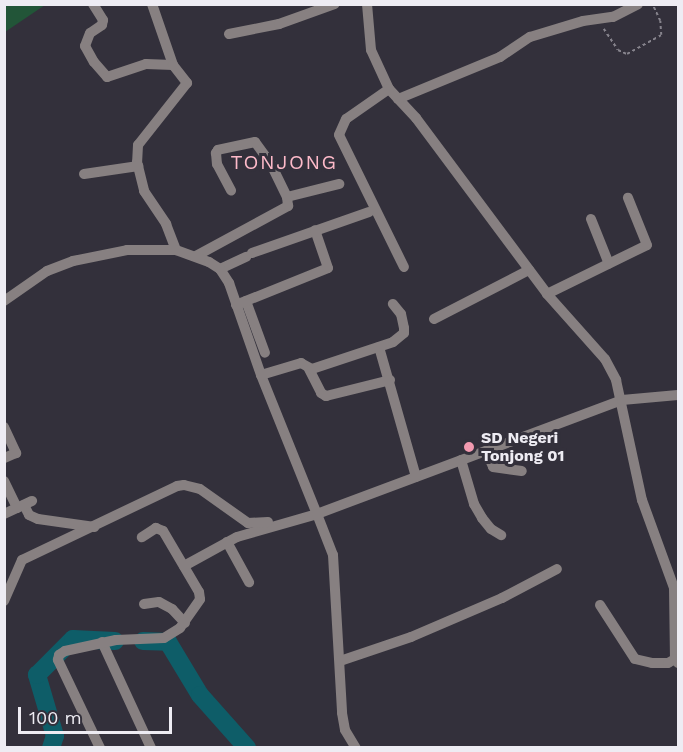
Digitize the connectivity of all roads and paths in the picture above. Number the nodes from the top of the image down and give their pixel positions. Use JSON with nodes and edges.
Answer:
{"nodes":[{"id":1,"x":93,"y":4,"type":"edge"},
{"id":2,"x":153,"y":4,"type":"edge"},
{"id":3,"x":335,"y":4,"type":"edge"},
{"id":4,"x":367,"y":4,"type":"edge"},
{"id":5,"x":638,"y":4,"type":"edge"},
{"id":6,"x":652,"y":4,"type":"edge"},
{"id":7,"x":598,"y":21,"type":"junction"},
{"id":8,"x":229,"y":34,"type":"dead end"},
{"id":9,"x":173,"y":65,"type":"junction"},
{"id":10,"x":389,"y":89,"type":"junction"},
{"id":11,"x":398,"y":99,"type":"junction"},
{"id":12,"x":138,"y":166,"type":"junction"},
{"id":13,"x":84,"y":174,"type":"dead end"},
{"id":14,"x":339,"y":184,"type":"dead end"},
{"id":15,"x":231,"y":189,"type":"dead end"},
{"id":16,"x":287,"y":197,"type":"junction"},
{"id":17,"x":628,"y":198,"type":"dead end"},
{"id":18,"x":369,"y":212,"type":"dead end"},
{"id":19,"x":591,"y":219,"type":"dead end"},
{"id":20,"x":315,"y":230,"type":"junction"},
{"id":21,"x":176,"y":250,"type":"junction"},
{"id":22,"x":196,"y":256,"type":"junction"},
{"id":23,"x":609,"y":264,"type":"junction"},
{"id":24,"x":404,"y":267,"type":"dead end"},
{"id":25,"x":219,"y":269,"type":"junction"},
{"id":26,"x":529,"y":270,"type":"junction"},
{"id":27,"x":547,"y":294,"type":"junction"},
{"id":28,"x":4,"y":300,"type":"edge"},
{"id":29,"x":241,"y":303,"type":"junction"},
{"id":30,"x":393,"y":304,"type":"dead end"},
{"id":31,"x":434,"y":319,"type":"dead end"},
{"id":32,"x":379,"y":347,"type":"junction"},
{"id":33,"x":265,"y":353,"type":"dead end"},
{"id":34,"x":309,"y":369,"type":"junction"},
{"id":35,"x":261,"y":375,"type":"junction"},
{"id":36,"x":390,"y":380,"type":"junction"},
{"id":37,"x":678,"y":395,"type":"edge"},
{"id":38,"x":622,"y":400,"type":"junction"},
{"id":39,"x":4,"y":428,"type":"edge"},
{"id":40,"x":486,"y":451,"type":"junction"},
{"id":41,"x":4,"y":458,"type":"edge"},
{"id":42,"x":461,"y":460,"type":"junction"},
{"id":43,"x":522,"y":471,"type":"dead end"},
{"id":44,"x":416,"y":477,"type":"junction"},
{"id":45,"x":4,"y":481,"type":"edge"},
{"id":46,"x":24,"y":505,"type":"junction"},
{"id":47,"x":315,"y":511,"type":"junction"},
{"id":48,"x":4,"y":514,"type":"edge"},
{"id":49,"x":94,"y":527,"type":"junction"},
{"id":50,"x":501,"y":535,"type":"dead end"},
{"id":51,"x":141,"y":537,"type":"dead end"},
{"id":52,"x":227,"y":542,"type":"junction"},
{"id":53,"x":183,"y":566,"type":"junction"},
{"id":54,"x":557,"y":569,"type":"dead end"},
{"id":55,"x":249,"y":582,"type":"dead end"},
{"id":56,"x":4,"y":601,"type":"edge"},
{"id":57,"x":144,"y":604,"type":"dead end"},
{"id":58,"x":600,"y":605,"type":"dead end"},
{"id":59,"x":182,"y":626,"type":"junction"},
{"id":60,"x":102,"y":642,"type":"junction"},
{"id":61,"x":340,"y":661,"type":"junction"},
{"id":62,"x":677,"y":661,"type":"edge"},
{"id":63,"x":100,"y":747,"type":"edge"},
{"id":64,"x":151,"y":747,"type":"edge"},
{"id":65,"x":356,"y":747,"type":"edge"}],
"edges":[{"from":1,"to":9,"type":"street"},
{"from":2,"to":9,"type":"street"},
{"from":3,"to":8,"type":"street"},
{"from":4,"to":10,"type":"street"},
{"from":5,"to":7,"type":"street"},
{"from":6,"to":7,"type":"path"},
{"from":7,"to":11,"type":"street"},
{"from":9,"to":12,"type":"street"},
{"from":10,"to":11,"type":"street"},
{"from":10,"to":24,"type":"street"},
{"from":11,"to":26,"type":"street"},
{"from":12,"to":13,"type":"street"},
{"from":12,"to":21,"type":"street"},
{"from":14,"to":16,"type":"street"},
{"from":15,"to":16,"type":"street"},
{"from":16,"to":22,"type":"street"},
{"from":17,"to":23,"type":"street"},
{"from":18,"to":20,"type":"street"},
{"from":19,"to":23,"type":"street"},
{"from":20,"to":25,"type":"street"},
{"from":20,"to":29,"type":"street"},
{"from":21,"to":22,"type":"street"},
{"from":21,"to":28,"type":"street"},
{"from":22,"to":25,"type":"street"},
{"from":23,"to":27,"type":"street"},
{"from":25,"to":29,"type":"street"},
{"from":26,"to":27,"type":"street"},
{"from":26,"to":31,"type":"street"},
{"from":27,"to":38,"type":"street"},
{"from":29,"to":33,"type":"street"},
{"from":29,"to":35,"type":"street"},
{"from":30,"to":32,"type":"street"},
{"from":32,"to":34,"type":"street"},
{"from":32,"to":36,"type":"street"},
{"from":34,"to":35,"type":"street"},
{"from":34,"to":36,"type":"street"},
{"from":35,"to":47,"type":"street"},
{"from":36,"to":44,"type":"street"},
{"from":37,"to":38,"type":"street"},
{"from":38,"to":40,"type":"street"},
{"from":38,"to":62,"type":"street"},
{"from":39,"to":41,"type":"street"},
{"from":40,"to":42,"type":"street"},
{"from":40,"to":43,"type":"street"},
{"from":42,"to":44,"type":"street"},
{"from":42,"to":50,"type":"street"},
{"from":44,"to":47,"type":"street"},
{"from":45,"to":46,"type":"street"},
{"from":46,"to":48,"type":"street"},
{"from":46,"to":49,"type":"street"},
{"from":47,"to":49,"type":"street"},
{"from":47,"to":52,"type":"street"},
{"from":47,"to":61,"type":"street"},
{"from":49,"to":56,"type":"street"},
{"from":51,"to":53,"type":"street"},
{"from":52,"to":53,"type":"street"},
{"from":52,"to":55,"type":"street"},
{"from":53,"to":59,"type":"street"},
{"from":54,"to":61,"type":"street"},
{"from":57,"to":59,"type":"street"},
{"from":58,"to":62,"type":"street"},
{"from":59,"to":60,"type":"street"},
{"from":60,"to":63,"type":"street"},
{"from":60,"to":64,"type":"street"},
{"from":61,"to":65,"type":"street"}]}
